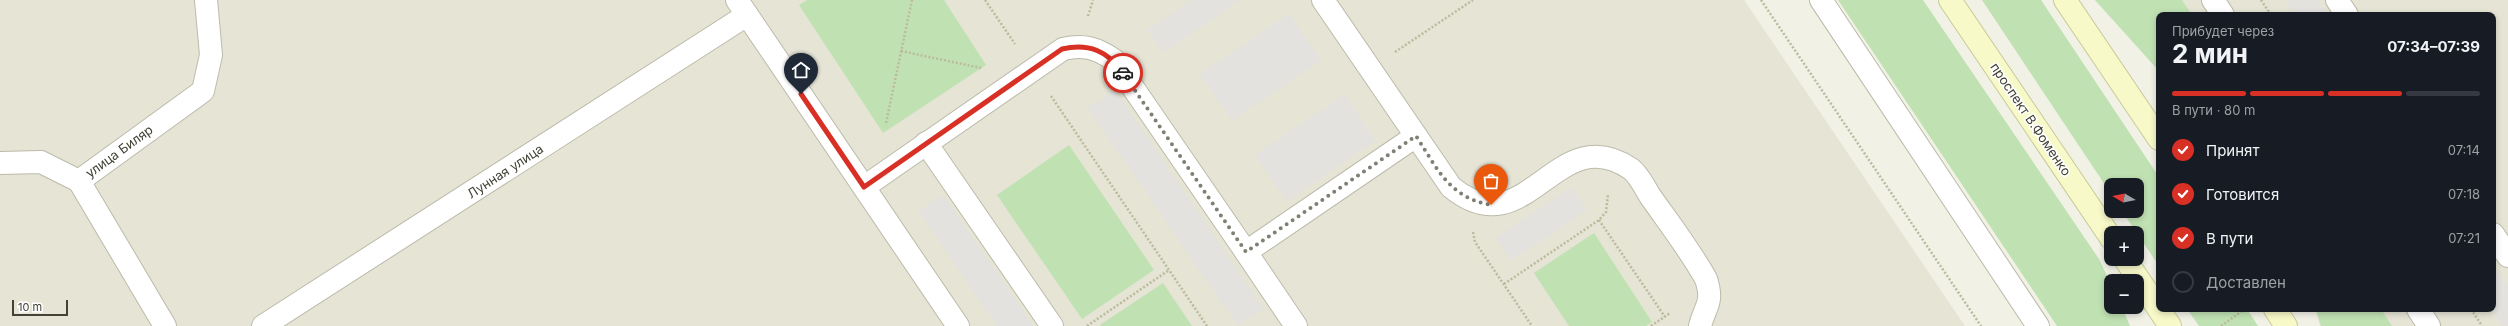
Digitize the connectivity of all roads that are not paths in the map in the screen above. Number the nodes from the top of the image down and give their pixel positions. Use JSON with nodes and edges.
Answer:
{"nodes":[{"id":1,"x":206,"y":0,"type":"edge"},
{"id":2,"x":1323,"y":0,"type":"edge"},
{"id":3,"x":1821,"y":0,"type":"edge"},
{"id":4,"x":1950,"y":0,"type":"edge"},
{"id":5,"x":2065,"y":0,"type":"edge"},
{"id":6,"x":2213,"y":0,"type":"edge"},
{"id":7,"x":2337,"y":0,"type":"edge"},
{"id":8,"x":742,"y":8,"type":"edge"},
{"id":9,"x":2221,"y":12,"type":"edge"},
{"id":10,"x":2345,"y":12,"type":"edge"},
{"id":11,"x":2156,"y":135,"type":"edge"},
{"id":12,"x":1416,"y":136,"type":"junction"},
{"id":13,"x":926,"y":143,"type":"junction"},
{"id":14,"x":0,"y":163,"type":"edge"},
{"id":15,"x":79,"y":181,"type":"junction"},
{"id":16,"x":864,"y":187,"type":"junction"},
{"id":17,"x":2104,"y":228,"type":"edge"},
{"id":18,"x":2496,"y":238,"type":"edge"},
{"id":19,"x":1246,"y":252,"type":"junction"},
{"id":20,"x":2508,"y":256,"type":"edge"},
{"id":21,"x":2130,"y":266,"type":"edge"},
{"id":22,"x":2156,"y":305,"type":"edge"},
{"id":23,"x":2161,"y":312,"type":"edge"},
{"id":24,"x":2277,"y":312,"type":"edge"},
{"id":25,"x":2420,"y":312,"type":"edge"},
{"id":26,"x":165,"y":326,"type":"edge"},
{"id":27,"x":263,"y":326,"type":"edge"},
{"id":28,"x":958,"y":326,"type":"edge"},
{"id":29,"x":1052,"y":326,"type":"edge"},
{"id":30,"x":1296,"y":326,"type":"edge"},
{"id":31,"x":1700,"y":326,"type":"edge"},
{"id":32,"x":2038,"y":326,"type":"edge"},
{"id":33,"x":2170,"y":326,"type":"edge"},
{"id":34,"x":2286,"y":326,"type":"edge"},
{"id":35,"x":2429,"y":326,"type":"edge"}],
"edges":[{"from":1,"to":15,"type":"street","name":"улица Биляр"},
{"from":2,"to":12,"type":"street"},
{"from":3,"to":32,"type":"street"},
{"from":4,"to":17,"type":"main road","name":"проспект В.Фоменко"},
{"from":5,"to":11,"type":"main road"},
{"from":6,"to":9,"type":"street"},
{"from":7,"to":10,"type":"street"},
{"from":8,"to":16,"type":"street"},
{"from":8,"to":27,"type":"street","name":"Лунная улица"},
{"from":12,"to":19,"type":"street"},
{"from":12,"to":31,"type":"street"},
{"from":13,"to":16,"type":"street"},
{"from":13,"to":19,"type":"street"},
{"from":13,"to":29,"type":"street"},
{"from":14,"to":15,"type":"street"},
{"from":15,"to":26,"type":"street","name":"улица Биляр"},
{"from":16,"to":28,"type":"street"},
{"from":18,"to":20,"type":"street"},
{"from":19,"to":30,"type":"street"},
{"from":21,"to":22,"type":"main road"},
{"from":23,"to":33,"type":"main road"},
{"from":24,"to":34,"type":"main road"},
{"from":25,"to":35,"type":"street"}]}
